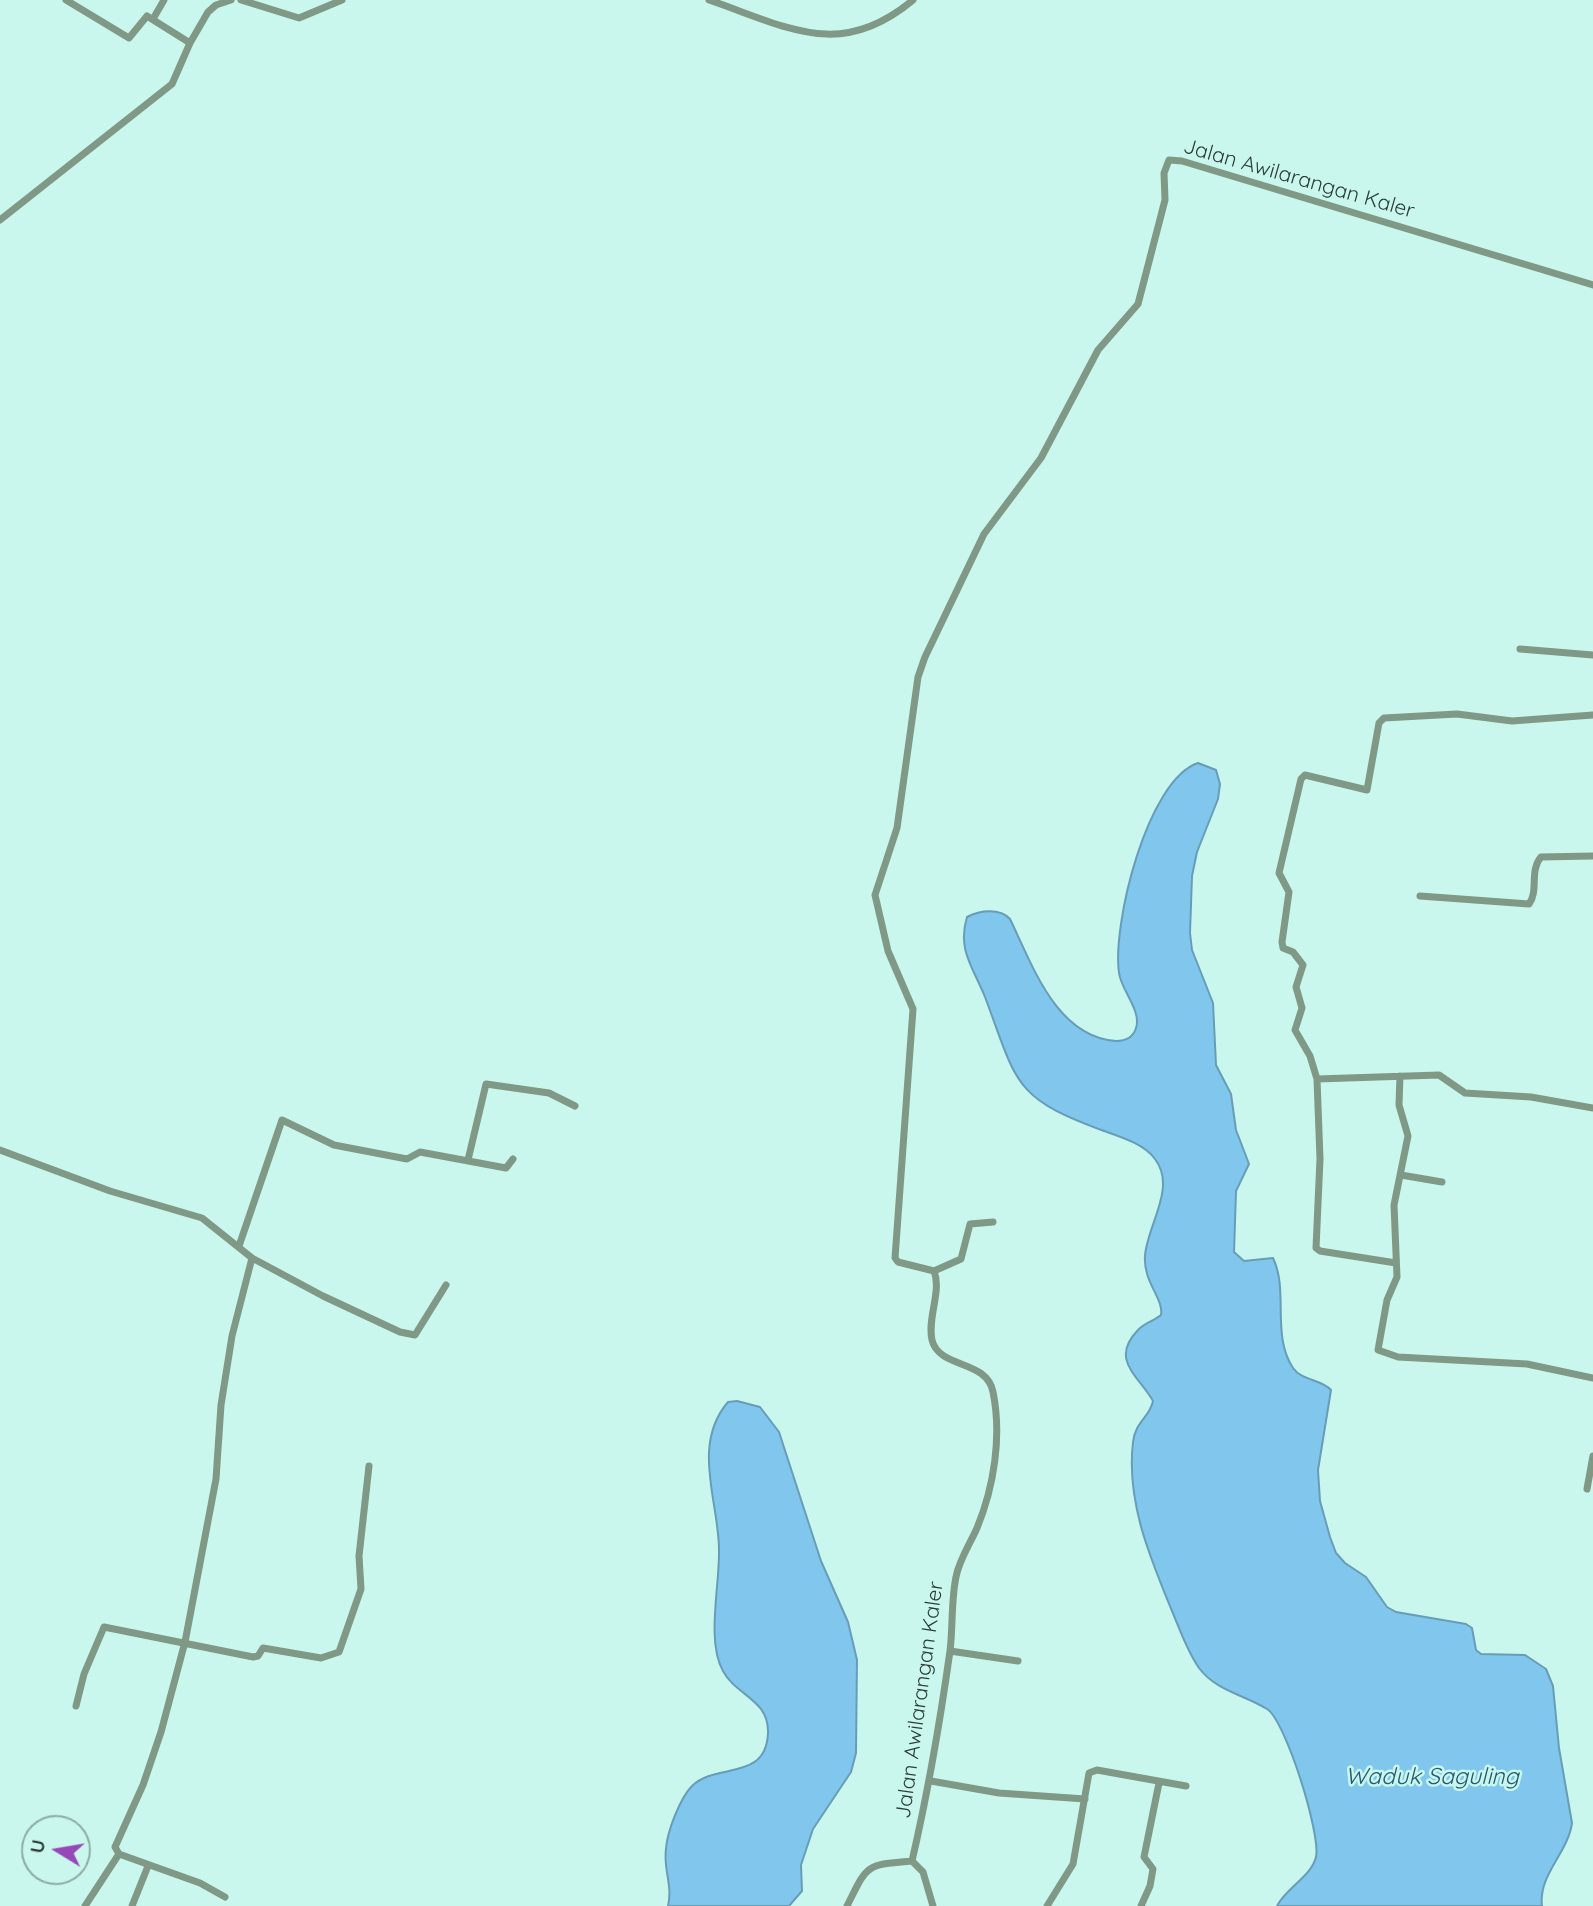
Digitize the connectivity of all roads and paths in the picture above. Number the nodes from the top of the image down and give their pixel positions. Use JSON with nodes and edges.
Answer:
{"nodes":[{"id":1,"x":66,"y":0,"type":"edge"},
{"id":2,"x":164,"y":0,"type":"edge"},
{"id":3,"x":232,"y":0,"type":"edge"},
{"id":4,"x":241,"y":0,"type":"edge"},
{"id":5,"x":342,"y":0,"type":"edge"},
{"id":6,"x":709,"y":0,"type":"edge"},
{"id":7,"x":913,"y":0,"type":"edge"},
{"id":8,"x":153,"y":19,"type":"junction"},
{"id":9,"x":190,"y":43,"type":"junction"},
{"id":10,"x":1,"y":217,"type":"edge"},
{"id":11,"x":1593,"y":285,"type":"edge"},
{"id":12,"x":1520,"y":649,"type":"dead end"},
{"id":13,"x":1593,"y":654,"type":"edge"},
{"id":14,"x":1593,"y":715,"type":"edge"},
{"id":15,"x":1593,"y":856,"type":"edge"},
{"id":16,"x":1420,"y":896,"type":"dead end"},
{"id":17,"x":1400,"y":1076,"type":"junction"},
{"id":18,"x":1317,"y":1079,"type":"junction"},
{"id":19,"x":575,"y":1106,"type":"dead end"},
{"id":20,"x":1593,"y":1108,"type":"edge"},
{"id":21,"x":0,"y":1150,"type":"edge"},
{"id":22,"x":513,"y":1159,"type":"dead end"},
{"id":23,"x":468,"y":1160,"type":"junction"},
{"id":24,"x":1401,"y":1175,"type":"junction"},
{"id":25,"x":1442,"y":1182,"type":"dead end"},
{"id":26,"x":993,"y":1222,"type":"dead end"},
{"id":27,"x":239,"y":1246,"type":"junction"},
{"id":28,"x":252,"y":1258,"type":"junction"},
{"id":29,"x":1396,"y":1263,"type":"junction"},
{"id":30,"x":934,"y":1271,"type":"junction"},
{"id":31,"x":446,"y":1285,"type":"dead end"},
{"id":32,"x":1593,"y":1378,"type":"edge"},
{"id":33,"x":1593,"y":1456,"type":"edge"},
{"id":34,"x":369,"y":1466,"type":"dead end"},
{"id":35,"x":1587,"y":1489,"type":"dead end"},
{"id":36,"x":185,"y":1642,"type":"junction"},
{"id":37,"x":950,"y":1651,"type":"junction"},
{"id":38,"x":1018,"y":1661,"type":"dead end"},
{"id":39,"x":76,"y":1706,"type":"dead end"},
{"id":40,"x":931,"y":1781,"type":"junction"},
{"id":41,"x":1159,"y":1783,"type":"junction"},
{"id":42,"x":1186,"y":1786,"type":"dead end"},
{"id":43,"x":1084,"y":1799,"type":"junction"},
{"id":44,"x":119,"y":1854,"type":"junction"},
{"id":45,"x":912,"y":1861,"type":"junction"},
{"id":46,"x":148,"y":1866,"type":"junction"},
{"id":47,"x":225,"y":1896,"type":"dead end"},
{"id":48,"x":85,"y":1906,"type":"edge"},
{"id":49,"x":132,"y":1906,"type":"edge"},
{"id":50,"x":847,"y":1906,"type":"edge"},
{"id":51,"x":933,"y":1906,"type":"edge"},
{"id":52,"x":1046,"y":1906,"type":"edge"},
{"id":53,"x":1140,"y":1906,"type":"edge"}],
"edges":[{"from":1,"to":8,"type":"street"},
{"from":2,"to":8,"type":"street"},
{"from":3,"to":9,"type":"street"},
{"from":4,"to":5,"type":"street"},
{"from":6,"to":7,"type":"street"},
{"from":8,"to":9,"type":"street"},
{"from":9,"to":10,"type":"street"},
{"from":11,"to":30,"type":"street","name":"Jalan Awilarangan Kaler"},
{"from":12,"to":13,"type":"street"},
{"from":14,"to":18,"type":"street"},
{"from":15,"to":16,"type":"street"},
{"from":17,"to":18,"type":"street"},
{"from":17,"to":20,"type":"street"},
{"from":17,"to":24,"type":"street"},
{"from":18,"to":29,"type":"street"},
{"from":19,"to":23,"type":"street"},
{"from":21,"to":27,"type":"street"},
{"from":22,"to":23,"type":"street"},
{"from":23,"to":27,"type":"street"},
{"from":24,"to":25,"type":"street"},
{"from":24,"to":29,"type":"street"},
{"from":26,"to":30,"type":"street"},
{"from":27,"to":28,"type":"street"},
{"from":28,"to":31,"type":"street"},
{"from":28,"to":36,"type":"street"},
{"from":29,"to":32,"type":"street"},
{"from":30,"to":37,"type":"street","name":"Jalan Awilarangan Kaler"},
{"from":33,"to":35,"type":"street"},
{"from":34,"to":36,"type":"street"},
{"from":36,"to":39,"type":"street"},
{"from":36,"to":44,"type":"street"},
{"from":37,"to":38,"type":"street"},
{"from":37,"to":40,"type":"street","name":"Jalan Awilarangan Kaler"},
{"from":40,"to":43,"type":"street"},
{"from":40,"to":45,"type":"street","name":"Jalan Awilarangan Kaler"},
{"from":41,"to":42,"type":"street"},
{"from":41,"to":43,"type":"street"},
{"from":41,"to":53,"type":"street"},
{"from":43,"to":52,"type":"street"},
{"from":44,"to":46,"type":"street"},
{"from":44,"to":48,"type":"street"},
{"from":45,"to":50,"type":"street"},
{"from":45,"to":51,"type":"street"},
{"from":46,"to":47,"type":"street"},
{"from":46,"to":49,"type":"street"}]}
